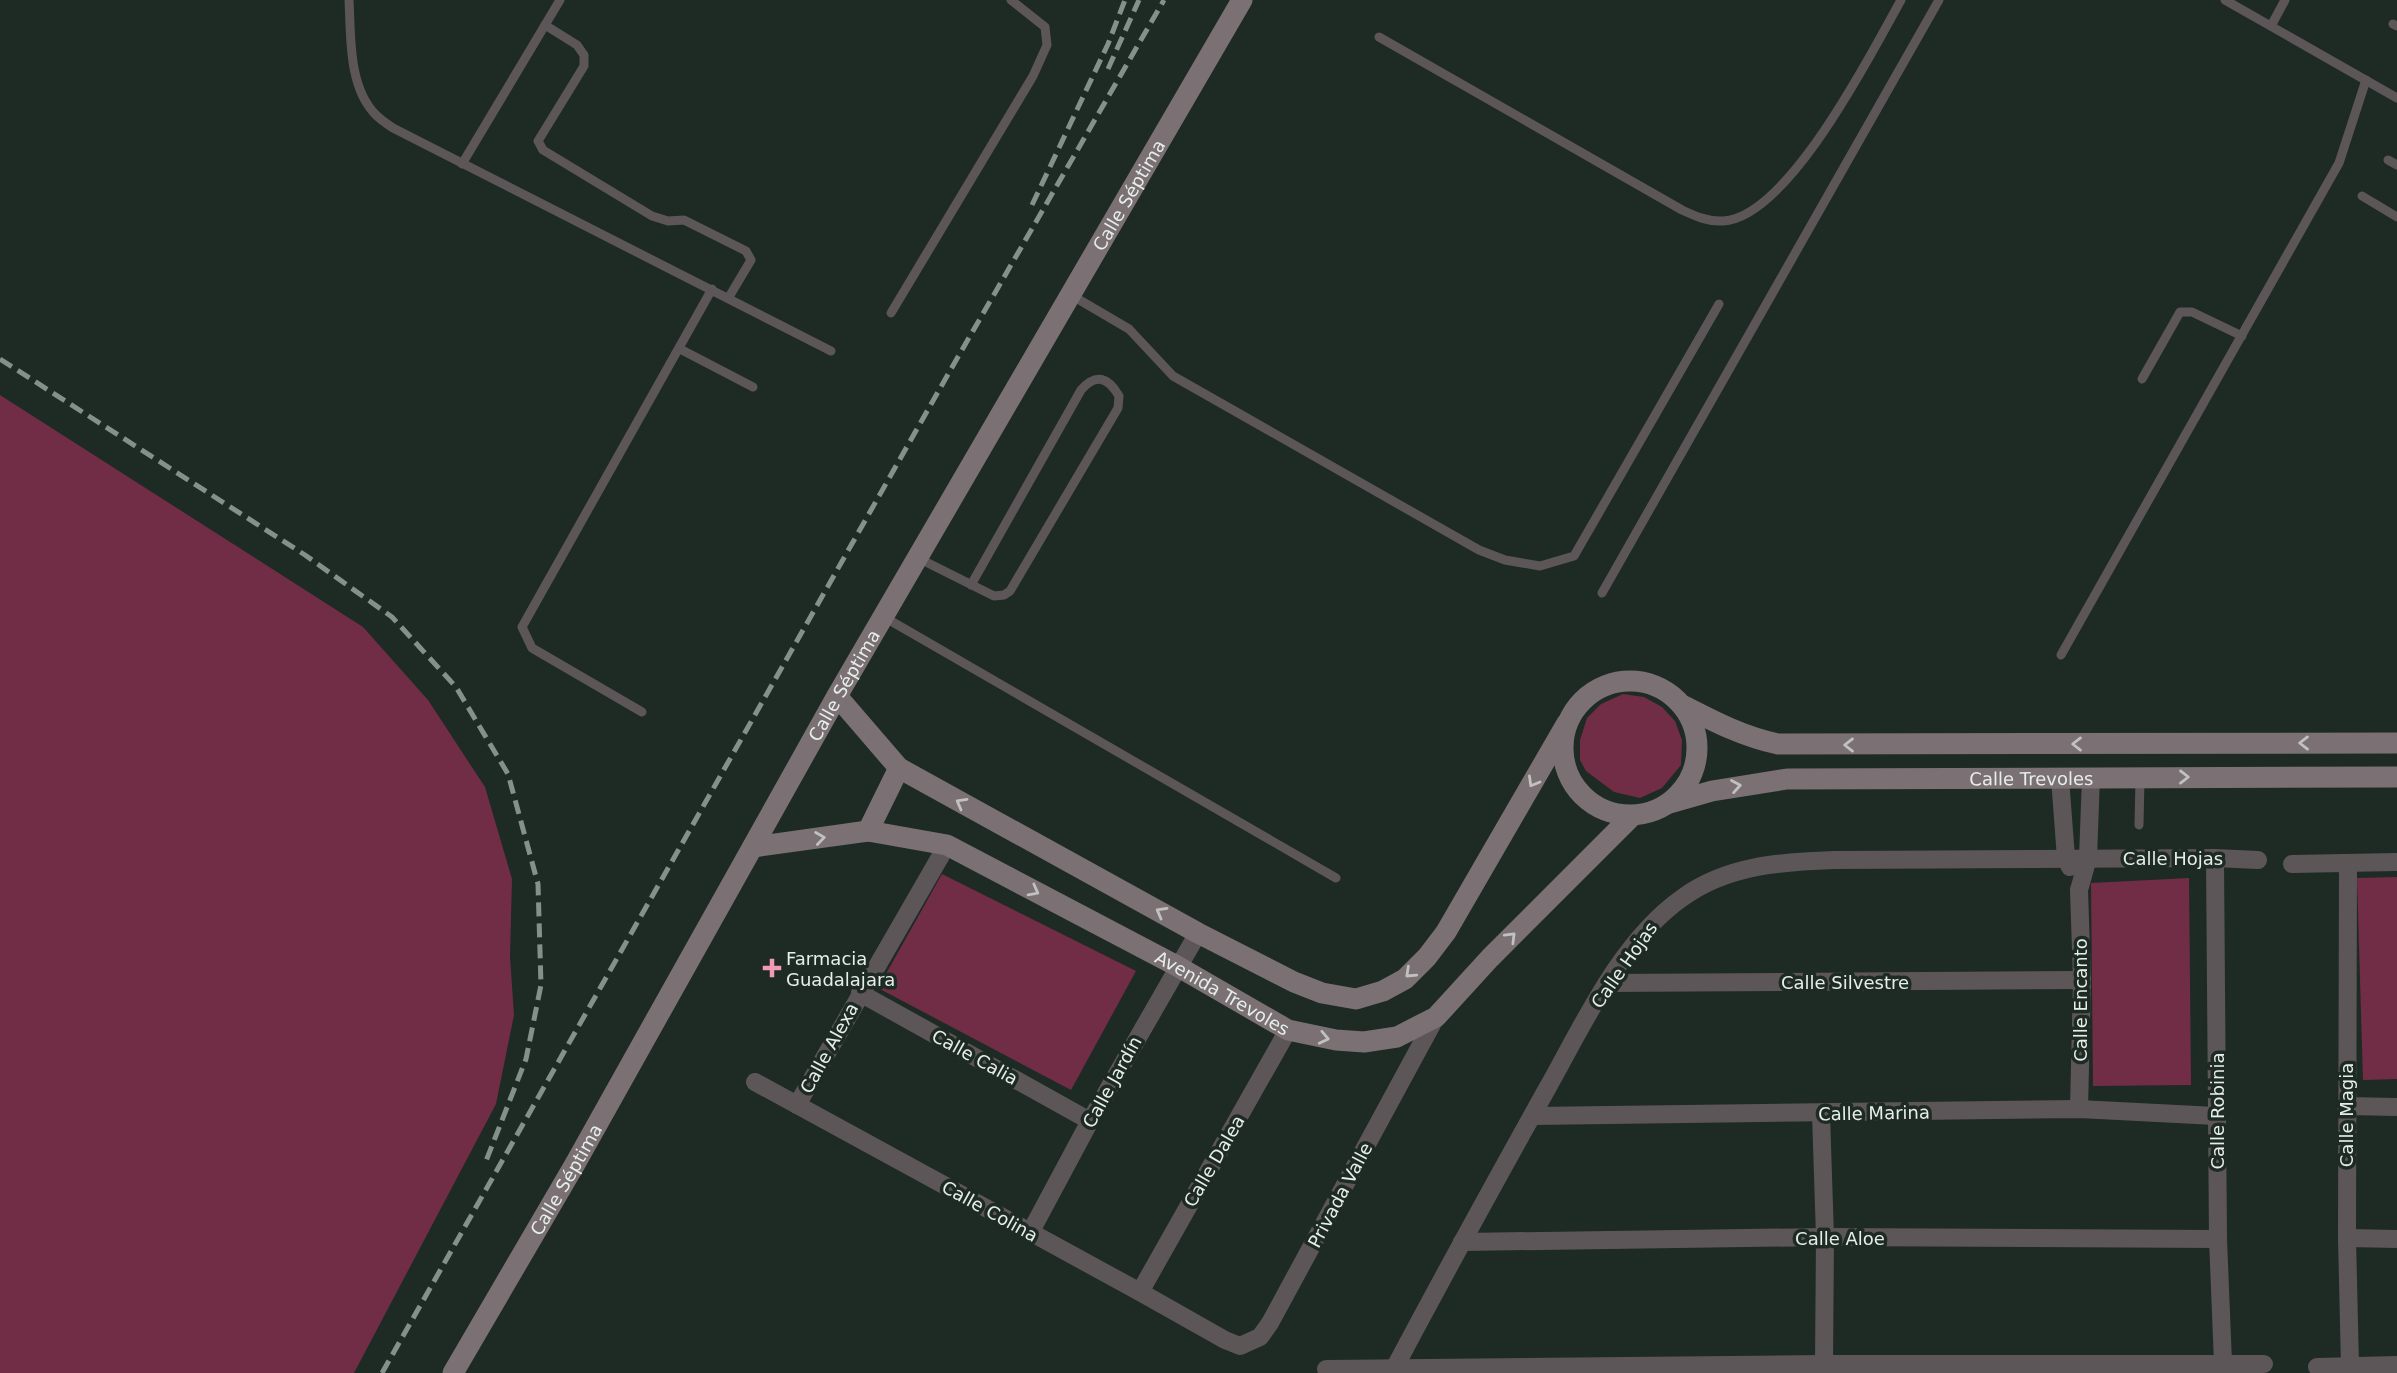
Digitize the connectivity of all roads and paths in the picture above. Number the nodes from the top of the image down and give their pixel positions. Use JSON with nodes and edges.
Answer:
{"nodes":[{"id":1,"x":349,"y":0,"type":"edge"},
{"id":2,"x":560,"y":0,"type":"edge"},
{"id":3,"x":1012,"y":0,"type":"edge"},
{"id":4,"x":1242,"y":0,"type":"edge"},
{"id":5,"x":1901,"y":0,"type":"edge"},
{"id":6,"x":1939,"y":0,"type":"edge"},
{"id":7,"x":2225,"y":0,"type":"edge"},
{"id":8,"x":2285,"y":0,"type":"edge"},
{"id":9,"x":545,"y":25,"type":"junction"},
{"id":10,"x":2271,"y":26,"type":"junction"},
{"id":11,"x":1379,"y":37,"type":"dead end"},
{"id":12,"x":2366,"y":80,"type":"junction"},
{"id":13,"x":2397,"y":97,"type":"edge"},
{"id":14,"x":463,"y":163,"type":"junction"},
{"id":15,"x":2362,"y":196,"type":"dead end"},
{"id":16,"x":2397,"y":217,"type":"edge"},
{"id":17,"x":712,"y":289,"type":"junction"},
{"id":18,"x":1071,"y":295,"type":"junction"},
{"id":19,"x":729,"y":298,"type":"junction"},
{"id":20,"x":1719,"y":304,"type":"dead end"},
{"id":21,"x":891,"y":313,"type":"dead end"},
{"id":22,"x":2242,"y":336,"type":"junction"},
{"id":23,"x":680,"y":349,"type":"junction"},
{"id":24,"x":831,"y":351,"type":"dead end"},
{"id":25,"x":2142,"y":379,"type":"dead end"},
{"id":26,"x":753,"y":387,"type":"dead end"},
{"id":27,"x":918,"y":558,"type":"junction"},
{"id":28,"x":971,"y":584,"type":"junction"},
{"id":29,"x":1602,"y":593,"type":"dead end"},
{"id":30,"x":884,"y":617,"type":"junction"},
{"id":31,"x":2062,"y":654,"type":"dead end"},
{"id":32,"x":837,"y":696,"type":"junction"},
{"id":33,"x":1684,"y":706,"type":"junction"},
{"id":34,"x":642,"y":712,"type":"dead end"},
{"id":35,"x":1567,"y":723,"type":"junction"},
{"id":36,"x":2397,"y":743,"type":"edge"},
{"id":37,"x":2337,"y":744,"type":"junction"},
{"id":38,"x":899,"y":768,"type":"junction"},
{"id":39,"x":2091,"y":777,"type":"junction"},
{"id":40,"x":2140,"y":777,"type":"junction"},
{"id":41,"x":2339,"y":777,"type":"junction"},
{"id":42,"x":2397,"y":777,"type":"edge"},
{"id":43,"x":2060,"y":778,"type":"junction"},
{"id":44,"x":1670,"y":803,"type":"junction"},
{"id":45,"x":1632,"y":816,"type":"junction"},
{"id":46,"x":2139,"y":825,"type":"dead end"},
{"id":47,"x":868,"y":831,"type":"junction"},
{"id":48,"x":947,"y":845,"type":"junction"},
{"id":49,"x":752,"y":847,"type":"junction"},
{"id":50,"x":2066,"y":858,"type":"junction"},
{"id":51,"x":2088,"y":858,"type":"junction"},
{"id":52,"x":2215,"y":858,"type":"junction"},
{"id":53,"x":2258,"y":860,"type":"dead end"},
{"id":54,"x":2397,"y":862,"type":"edge"},
{"id":55,"x":2292,"y":864,"type":"dead end"},
{"id":56,"x":2348,"y":864,"type":"junction"},
{"id":57,"x":1336,"y":877,"type":"dead end"},
{"id":58,"x":2079,"y":890,"type":"junction"},
{"id":59,"x":1198,"y":933,"type":"junction"},
{"id":60,"x":1177,"y":966,"type":"junction"},
{"id":61,"x":2082,"y":981,"type":"junction"},
{"id":62,"x":1607,"y":983,"type":"junction"},
{"id":63,"x":860,"y":993,"type":"junction"},
{"id":64,"x":1436,"y":1017,"type":"junction"},
{"id":65,"x":1288,"y":1030,"type":"junction"},
{"id":66,"x":754,"y":1082,"type":"dead end"},
{"id":67,"x":797,"y":1105,"type":"junction"},
{"id":68,"x":2346,"y":1106,"type":"junction"},
{"id":69,"x":2397,"y":1107,"type":"edge"},
{"id":70,"x":2079,"y":1109,"type":"junction"},
{"id":71,"x":1821,"y":1114,"type":"junction"},
{"id":72,"x":1532,"y":1116,"type":"junction"},
{"id":73,"x":2216,"y":1116,"type":"junction"},
{"id":74,"x":1090,"y":1121,"type":"junction"},
{"id":75,"x":1030,"y":1233,"type":"junction"},
{"id":76,"x":1825,"y":1237,"type":"junction"},
{"id":77,"x":2347,"y":1238,"type":"junction"},
{"id":78,"x":2397,"y":1238,"type":"edge"},
{"id":79,"x":2218,"y":1239,"type":"junction"},
{"id":80,"x":1462,"y":1242,"type":"junction"},
{"id":81,"x":1140,"y":1292,"type":"junction"},
{"id":82,"x":1225,"y":1340,"type":"joint"},
{"id":83,"x":2222,"y":1363,"type":"junction"},
{"id":84,"x":1824,"y":1364,"type":"junction"},
{"id":85,"x":2264,"y":1364,"type":"dead end"},
{"id":86,"x":2350,"y":1366,"type":"junction"},
{"id":87,"x":2397,"y":1366,"type":"edge"},
{"id":88,"x":1395,"y":1367,"type":"junction"},
{"id":89,"x":2316,"y":1367,"type":"dead end"},
{"id":90,"x":1326,"y":1369,"type":"dead end"},
{"id":91,"x":453,"y":1373,"type":"edge"}],
"edges":[{"from":1,"to":14,"type":"lane"},
{"from":2,"to":9,"type":"lane"},
{"from":3,"to":21,"type":"lane"},
{"from":4,"to":18,"type":"street","name":"Calle Séptima"},
{"from":5,"to":11,"type":"lane"},
{"from":6,"to":29,"type":"lane"},
{"from":7,"to":10,"type":"lane"},
{"from":8,"to":10,"type":"lane"},
{"from":9,"to":14,"type":"lane"},
{"from":9,"to":19,"type":"lane"},
{"from":10,"to":12,"type":"lane"},
{"from":12,"to":13,"type":"lane"},
{"from":12,"to":22,"type":"lane"},
{"from":14,"to":17,"type":"lane"},
{"from":15,"to":16,"type":"lane"},
{"from":17,"to":19,"type":"lane"},
{"from":17,"to":23,"type":"lane"},
{"from":18,"to":20,"type":"lane"},
{"from":18,"to":27,"type":"street","name":"Calle Séptima"},
{"from":19,"to":24,"type":"lane"},
{"from":22,"to":25,"type":"lane"},
{"from":22,"to":31,"type":"lane"},
{"from":23,"to":26,"type":"lane"},
{"from":23,"to":34,"type":"lane"},
{"from":27,"to":28,"type":"lane"},
{"from":27,"to":30,"type":"street","name":"Calle Séptima"},
{"from":28,"to":28,"type":"lane"},
{"from":30,"to":32,"type":"street","name":"Calle Séptima"},
{"from":30,"to":57,"type":"lane"},
{"from":32,"to":38,"type":"street"},
{"from":32,"to":49,"type":"street","name":"Calle Séptima"},
{"from":33,"to":35,"type":"street"},
{"from":37,"to":33,"type":"street","name":"Calle Trevoles","one_way":true},
{"from":33,"to":44,"type":"street"},
{"from":35,"to":45,"type":"street"},
{"from":35,"to":59,"type":"street","one_way":true},
{"from":36,"to":37,"type":"street","name":"Calle Trevoles"},
{"from":37,"to":41,"type":"street"},
{"from":38,"to":47,"type":"street"},
{"from":59,"to":38,"type":"street","one_way":true},
{"from":39,"to":40,"type":"street","name":"Calle Trevoles"},
{"from":39,"to":43,"type":"street","name":"Calle Trevoles"},
{"from":39,"to":51,"type":"street","name":"Calle Encanto"},
{"from":40,"to":41,"type":"street","name":"Calle Trevoles","one_way":true},
{"from":40,"to":46,"type":"lane"},
{"from":41,"to":42,"type":"street","name":"Calle Trevoles"},
{"from":44,"to":43,"type":"street","name":"Calle Trevoles","one_way":true},
{"from":43,"to":50,"type":"street","name":"Calle Encanto"},
{"from":44,"to":45,"type":"street"},
{"from":64,"to":45,"type":"street","name":"Avenida Trevoles","one_way":true},
{"from":47,"to":48,"type":"street","name":"Avenida Trevoles"},
{"from":49,"to":47,"type":"street","name":"Avenida Trevoles","one_way":true},
{"from":48,"to":60,"type":"street","name":"Avenida Trevoles","one_way":true},
{"from":48,"to":63,"type":"street","name":"Calle Alexa"},
{"from":49,"to":91,"type":"street","name":"Calle Séptima"},
{"from":50,"to":51,"type":"street","name":"Calle Hojas"},
{"from":50,"to":58,"type":"street","name":"Calle Encanto"},
{"from":50,"to":62,"type":"street","name":"Calle Hojas"},
{"from":51,"to":52,"type":"street","name":"Calle Hojas"},
{"from":51,"to":58,"type":"street","name":"Calle Encanto"},
{"from":52,"to":53,"type":"street","name":"Calle Hojas"},
{"from":52,"to":73,"type":"street","name":"Calle Robinia"},
{"from":54,"to":56,"type":"street"},
{"from":55,"to":56,"type":"street"},
{"from":56,"to":68,"type":"street","name":"Calle Magia"},
{"from":58,"to":61,"type":"street","name":"Calle Encanto"},
{"from":59,"to":60,"type":"street","name":"Calle Jardín"},
{"from":60,"to":65,"type":"street","name":"Avenida Trevoles"},
{"from":60,"to":74,"type":"street","name":"Calle Jardín"},
{"from":61,"to":62,"type":"street","name":"Calle Silvestre"},
{"from":61,"to":70,"type":"street","name":"Calle Encanto"},
{"from":62,"to":72,"type":"street","name":"Calle Hojas"},
{"from":63,"to":67,"type":"street","name":"Calle Alexa"},
{"from":63,"to":74,"type":"street","name":"Calle Calia"},
{"from":65,"to":64,"type":"street","name":"Avenida Trevoles","one_way":true},
{"from":64,"to":82,"type":"street","name":"Privada Valle"},
{"from":65,"to":81,"type":"street","name":"Calle Dalea"},
{"from":66,"to":67,"type":"street","name":"Calle Colina"},
{"from":67,"to":75,"type":"street","name":"Calle Colina"},
{"from":68,"to":69,"type":"street"},
{"from":68,"to":77,"type":"street","name":"Calle Magia"},
{"from":70,"to":71,"type":"street","name":"Calle Marina"},
{"from":70,"to":73,"type":"street","name":"Calle Marina"},
{"from":71,"to":72,"type":"street","name":"Calle Marina"},
{"from":71,"to":76,"type":"street"},
{"from":72,"to":80,"type":"street","name":"Calle Hojas"},
{"from":73,"to":79,"type":"street","name":"Calle Robinia"},
{"from":74,"to":75,"type":"street","name":"Calle Jardín"},
{"from":75,"to":81,"type":"street","name":"Calle Colina"},
{"from":76,"to":79,"type":"street","name":"Calle Aloe"},
{"from":76,"to":80,"type":"street","name":"Calle Aloe"},
{"from":76,"to":84,"type":"street"},
{"from":77,"to":78,"type":"street"},
{"from":77,"to":86,"type":"street","name":"Calle Magia"},
{"from":79,"to":83,"type":"street","name":"Calle Robinia"},
{"from":80,"to":88,"type":"street","name":"Calle Hojas"},
{"from":81,"to":82,"type":"street","name":"Calle Colina"},
{"from":83,"to":84,"type":"street"},
{"from":83,"to":85,"type":"street"},
{"from":84,"to":88,"type":"street"},
{"from":86,"to":87,"type":"street"},
{"from":86,"to":89,"type":"street"},
{"from":88,"to":90,"type":"street"}]}
